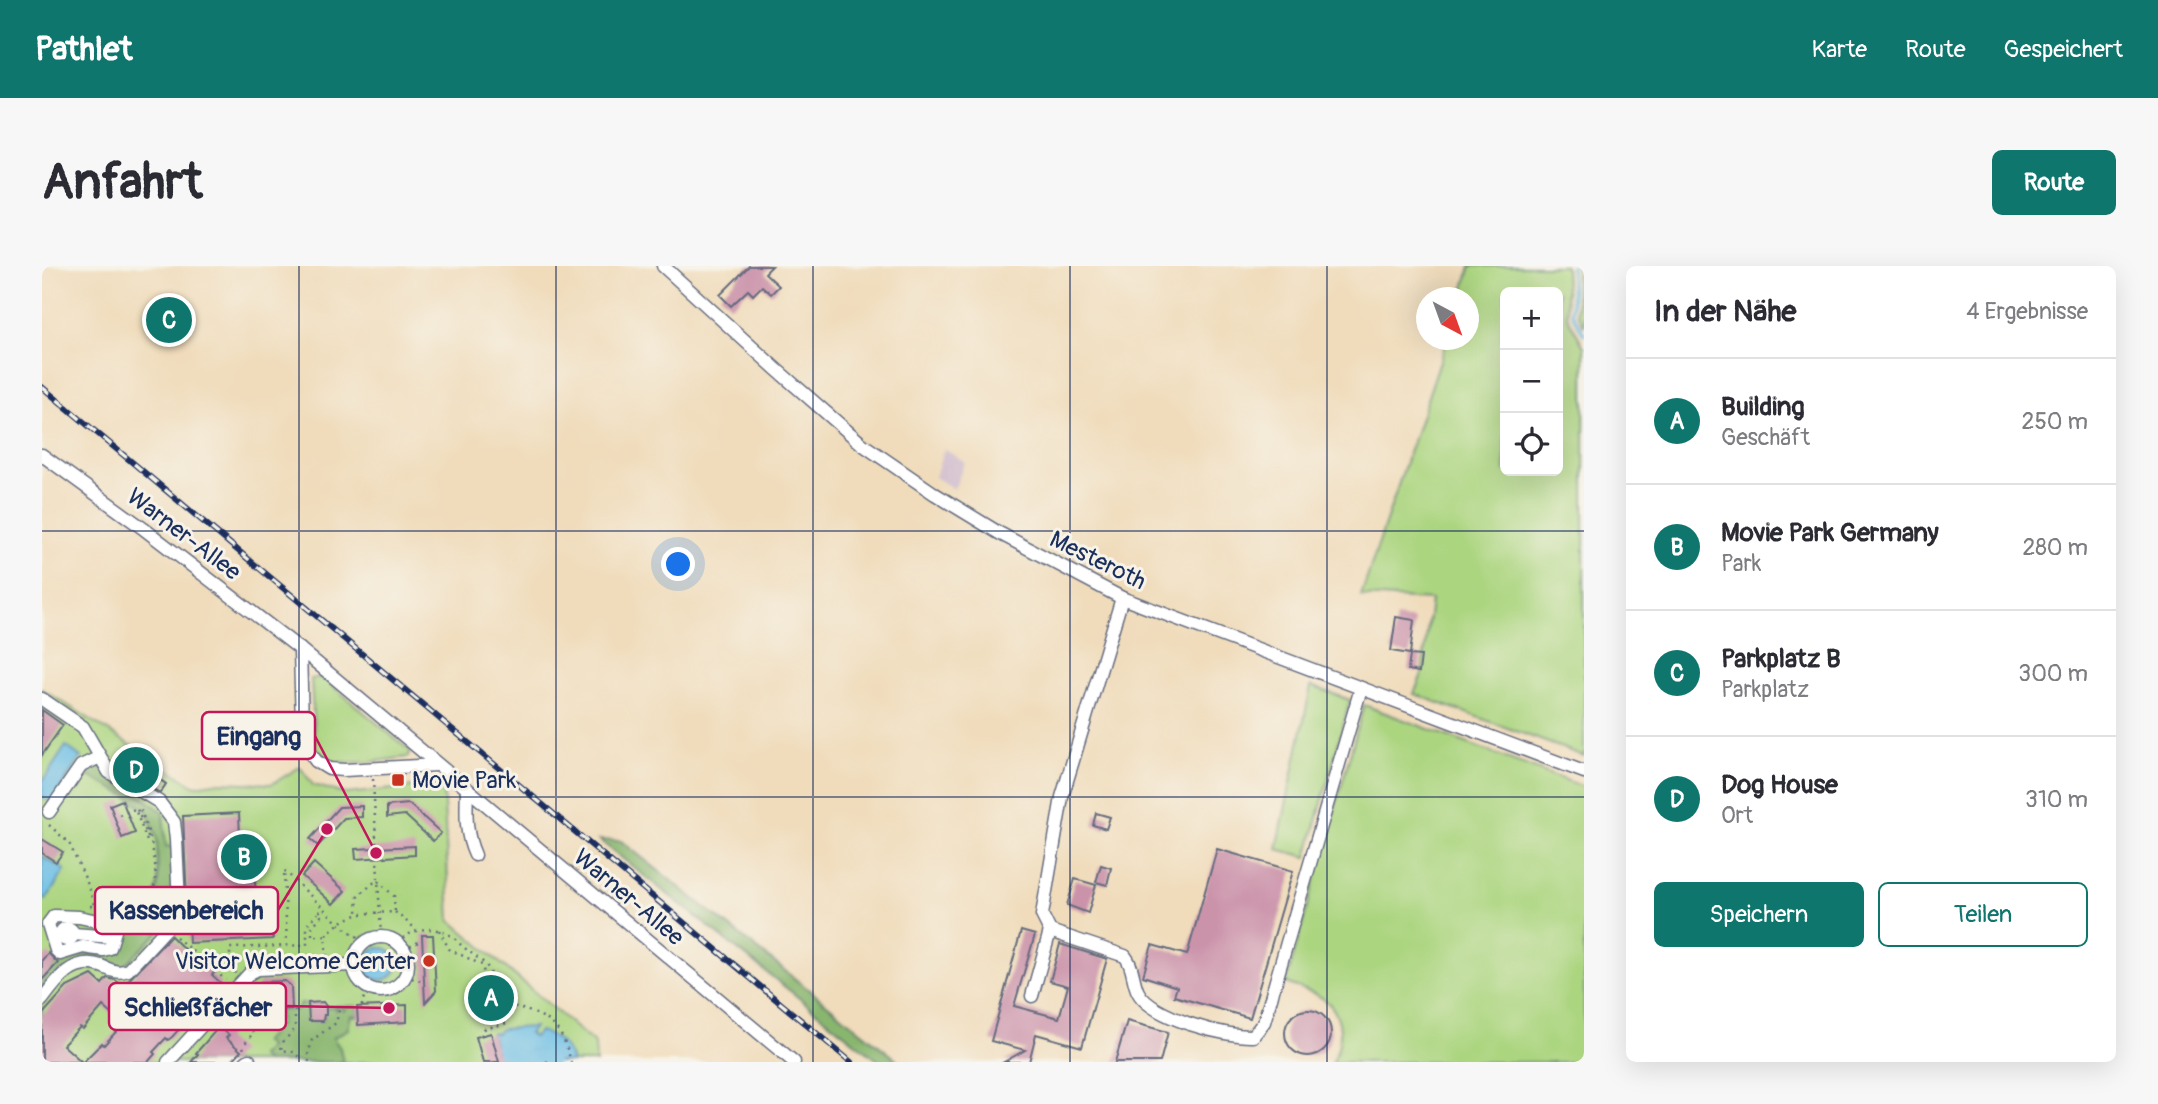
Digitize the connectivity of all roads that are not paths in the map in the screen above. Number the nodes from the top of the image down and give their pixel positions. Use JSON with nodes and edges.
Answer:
{"nodes":[{"id":1,"x":663,"y":266,"type":"edge"},
{"id":2,"x":42,"y":455,"type":"edge"},
{"id":3,"x":1122,"y":598,"type":"junction"},
{"id":4,"x":300,"y":649,"type":"junction"},
{"id":5,"x":1362,"y":688,"type":"junction"},
{"id":6,"x":42,"y":699,"type":"edge"},
{"id":7,"x":100,"y":757,"type":"junction"},
{"id":8,"x":437,"y":765,"type":"junction"},
{"id":9,"x":1584,"y":772,"type":"edge"},
{"id":10,"x":467,"y":790,"type":"junction"},
{"id":11,"x":47,"y":817,"type":"road end"},
{"id":12,"x":475,"y":855,"type":"dead end"},
{"id":13,"x":97,"y":920,"type":"junction"},
{"id":14,"x":1050,"y":931,"type":"junction"},
{"id":15,"x":93,"y":941,"type":"junction"},
{"id":16,"x":353,"y":965,"type":"junction"},
{"id":17,"x":1032,"y":996,"type":"dead end"},
{"id":18,"x":42,"y":1000,"type":"edge"},
{"id":19,"x":168,"y":1062,"type":"edge"},
{"id":20,"x":794,"y":1062,"type":"edge"}],
"edges":[{"from":1,"to":3,"type":"street","name":"Mesteroth"},
{"from":2,"to":4,"type":"street","name":"Warner-Allee"},
{"from":3,"to":5,"type":"street","name":"Mesteroth"},
{"from":3,"to":14,"type":"street"},
{"from":4,"to":8,"type":"street","name":"Warner-Allee"},
{"from":4,"to":8,"type":"street"},
{"from":5,"to":9,"type":"street","name":"Mesteroth"},
{"from":5,"to":14,"type":"street"},
{"from":6,"to":7,"type":"street"},
{"from":7,"to":11,"type":"street"},
{"from":7,"to":18,"type":"street"},
{"from":8,"to":10,"type":"street","name":"Warner-Allee"},
{"from":10,"to":12,"type":"street"},
{"from":10,"to":20,"type":"street","name":"Warner-Allee"},
{"from":13,"to":15,"type":"street"},
{"from":13,"to":15,"type":"street"},
{"from":13,"to":15,"type":"street"},
{"from":14,"to":17,"type":"street"},
{"from":16,"to":16,"type":"street"},
{"from":16,"to":19,"type":"street"}]}
